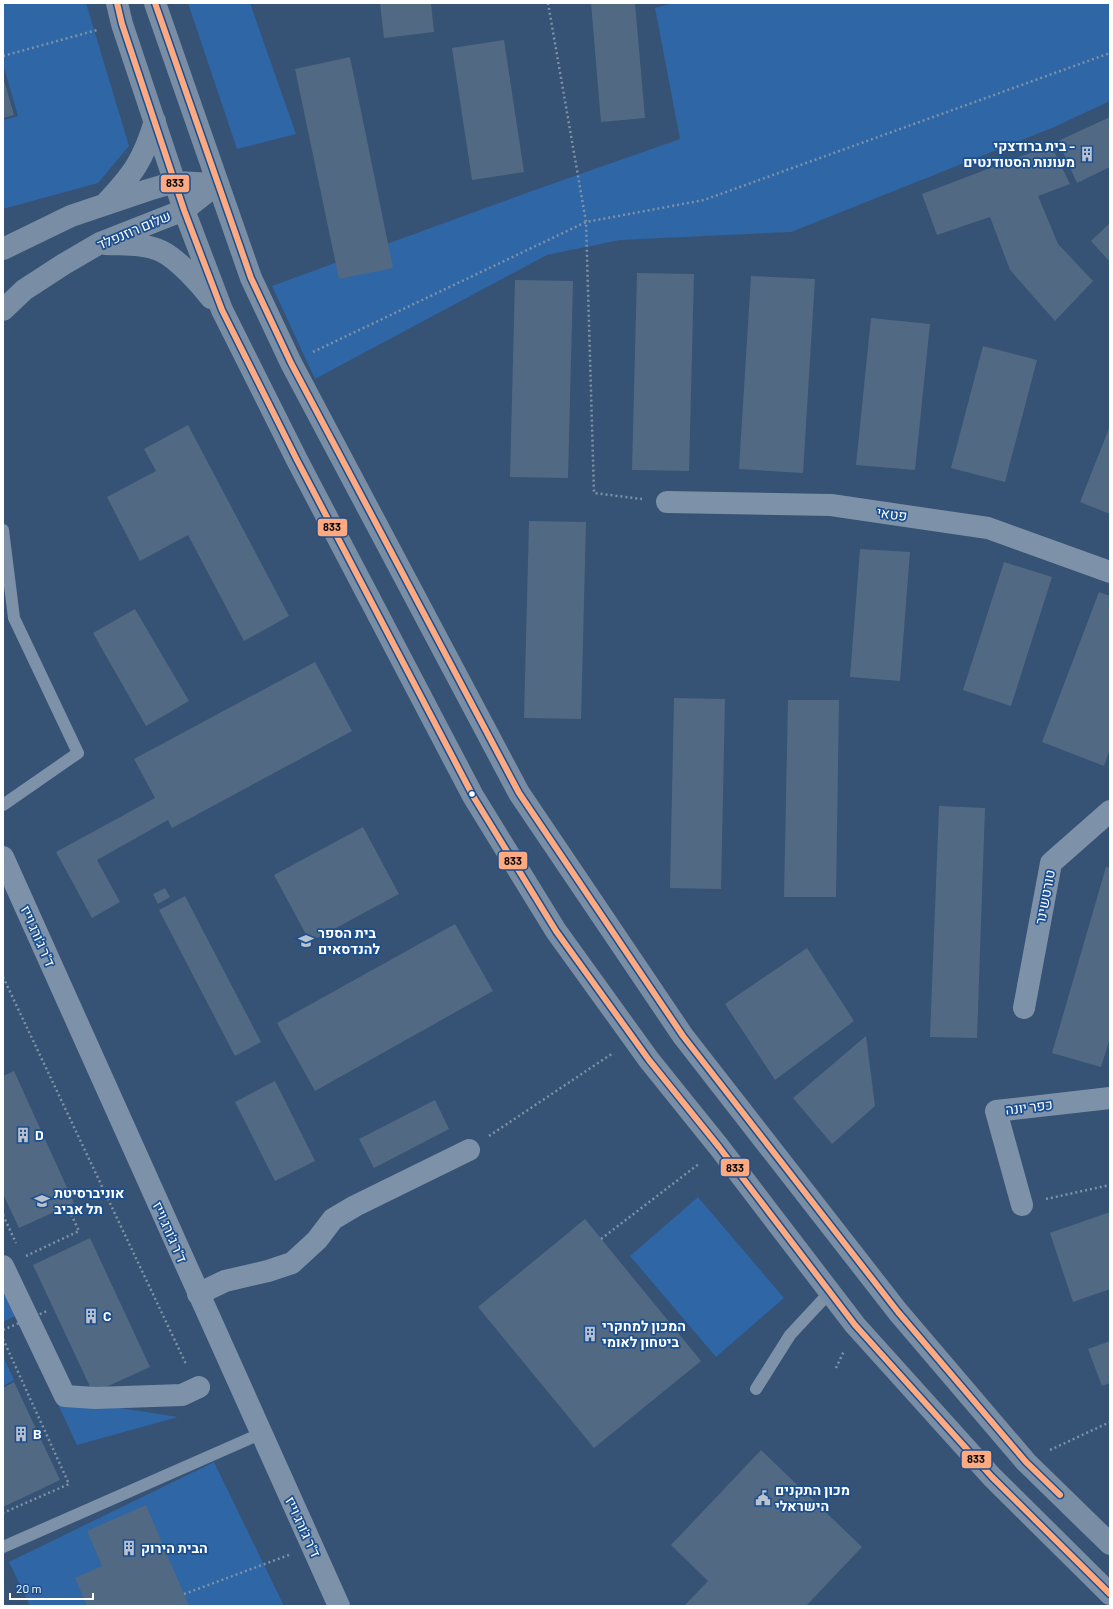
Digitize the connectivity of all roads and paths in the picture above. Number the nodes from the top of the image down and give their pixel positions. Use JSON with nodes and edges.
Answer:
{"nodes":[{"id":1,"x":117,"y":3,"type":"edge"},
{"id":2,"x":155,"y":3,"type":"edge"},
{"id":3,"x":548,"y":3,"type":"edge"},
{"id":4,"x":92,"y":32,"type":"dead end"},
{"id":5,"x":1110,"y":53,"type":"edge"},
{"id":6,"x":3,"y":56,"type":"edge"},
{"id":7,"x":155,"y":121,"type":"junction"},
{"id":8,"x":175,"y":182,"type":"junction"},
{"id":9,"x":217,"y":184,"type":"junction"},
{"id":10,"x":104,"y":205,"type":"junction"},
{"id":11,"x":184,"y":210,"type":"junction"},
{"id":12,"x":586,"y":222,"type":"junction"},
{"id":13,"x":100,"y":243,"type":"junction"},
{"id":14,"x":3,"y":249,"type":"edge"},
{"id":15,"x":3,"y":310,"type":"edge"},
{"id":16,"x":222,"y":310,"type":"junction"},
{"id":17,"x":291,"y":363,"type":"junction"},
{"id":18,"x":667,"y":502,"type":"joint"},
{"id":19,"x":3,"y":530,"type":"edge"},
{"id":20,"x":1110,"y":572,"type":"edge"},
{"id":21,"x":3,"y":805,"type":"edge"},
{"id":22,"x":1110,"y":812,"type":"edge"},
{"id":23,"x":3,"y":857,"type":"edge"},
{"id":24,"x":3,"y":977,"type":"edge"},
{"id":25,"x":1024,"y":1008,"type":"dead end"},
{"id":26,"x":634,"y":1039,"type":"junction"},
{"id":27,"x":1110,"y":1098,"type":"edge"},
{"id":28,"x":469,"y":1150,"type":"joint"},
{"id":29,"x":685,"y":1174,"type":"dead end"},
{"id":30,"x":1110,"y":1185,"type":"edge"},
{"id":31,"x":1022,"y":1205,"type":"joint"},
{"id":32,"x":71,"y":1214,"type":"dead end"},
{"id":33,"x":602,"y":1239,"type":"dead end"},
{"id":34,"x":22,"y":1257,"type":"dead end"},
{"id":35,"x":3,"y":1266,"type":"edge"},
{"id":36,"x":830,"y":1292,"type":"junction"},
{"id":37,"x":198,"y":1294,"type":"junction"},
{"id":38,"x":47,"y":1311,"type":"dead end"},
{"id":39,"x":3,"y":1330,"type":"edge"},
{"id":40,"x":3,"y":1338,"type":"edge"},
{"id":41,"x":199,"y":1387,"type":"joint"},
{"id":42,"x":756,"y":1389,"type":"dead end"},
{"id":43,"x":1110,"y":1422,"type":"edge"},
{"id":44,"x":260,"y":1434,"type":"junction"},
{"id":45,"x":1026,"y":1462,"type":"junction"},
{"id":46,"x":3,"y":1513,"type":"edge"},
{"id":47,"x":1110,"y":1544,"type":"edge"},
{"id":48,"x":312,"y":1546,"type":"junction"},
{"id":49,"x":3,"y":1547,"type":"edge"},
{"id":50,"x":184,"y":1594,"type":"dead end"},
{"id":51,"x":1110,"y":1594,"type":"edge"},
{"id":52,"x":339,"y":1606,"type":"edge"}],
"edges":[{"from":1,"to":7,"type":"main road"},
{"from":2,"to":9,"type":"main road"},
{"from":3,"to":12,"type":"path"},
{"from":4,"to":6,"type":"path"},
{"from":5,"to":12,"type":"path"},
{"from":7,"to":8,"type":"main road"},
{"from":7,"to":10,"type":"main road"},
{"from":8,"to":9,"type":"main road"},
{"from":8,"to":10,"type":"main road"},
{"from":8,"to":11,"type":"main road"},
{"from":9,"to":11,"type":"main road","name":"שלום רוזנפלד"},
{"from":9,"to":17,"type":"main road"},
{"from":10,"to":14,"type":"main road"},
{"from":11,"to":13,"type":"main road","name":"שלום רוזנפלד"},
{"from":11,"to":16,"type":"main road"},
{"from":12,"to":17,"type":"path"},
{"from":12,"to":18,"type":"path"},
{"from":13,"to":15,"type":"main road","name":"שלום רוזנפלד"},
{"from":13,"to":16,"type":"main road"},
{"from":16,"to":26,"type":"main road"},
{"from":17,"to":45,"type":"main road"},
{"from":18,"to":20,"type":"street","name":"פטאי"},
{"from":19,"to":21,"type":"lane"},
{"from":22,"to":25,"type":"street","name":"טורטשינר"},
{"from":23,"to":37,"type":"street","name":"ד\"ר ג'ורג וייז"},
{"from":24,"to":41,"type":"path"},
{"from":26,"to":28,"type":"path"},
{"from":26,"to":36,"type":"main road"},
{"from":27,"to":31,"type":"street","name":"כפר יונה"},
{"from":28,"to":37,"type":"street"},
{"from":29,"to":33,"type":"path"},
{"from":30,"to":31,"type":"path"},
{"from":32,"to":34,"type":"path"},
{"from":35,"to":41,"type":"street"},
{"from":36,"to":42,"type":"lane"},
{"from":36,"to":51,"type":"main road"},
{"from":37,"to":44,"type":"street","name":"ד\"ר ג'ורג וייז"},
{"from":38,"to":39,"type":"path","bridge":true},
{"from":40,"to":46,"type":"path"},
{"from":43,"to":45,"type":"path"},
{"from":44,"to":48,"type":"street","name":"ד\"ר ג'ורג וייז"},
{"from":44,"to":49,"type":"lane"},
{"from":45,"to":47,"type":"main road"},
{"from":48,"to":50,"type":"path"},
{"from":48,"to":52,"type":"street","name":"ד\"ר ג'ורג וייז"}]}
